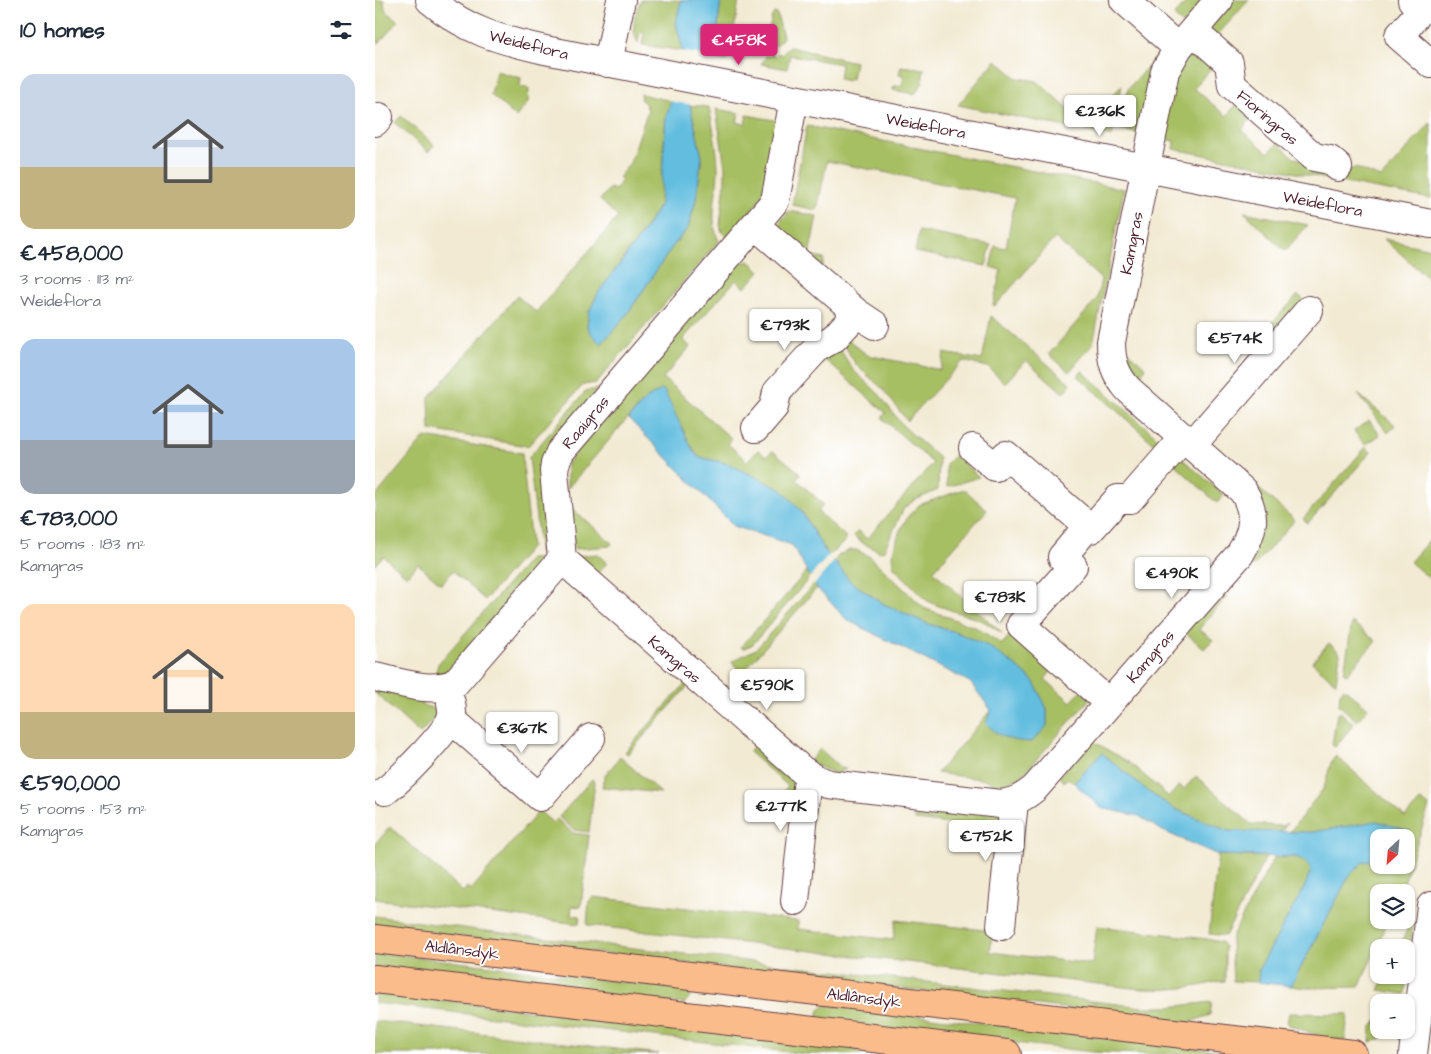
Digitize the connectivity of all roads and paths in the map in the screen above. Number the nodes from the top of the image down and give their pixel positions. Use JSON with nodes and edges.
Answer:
{"nodes":[{"id":1,"x":430,"y":0,"type":"edge"},
{"id":2,"x":621,"y":0,"type":"edge"},
{"id":3,"x":1124,"y":0,"type":"edge"},
{"id":4,"x":1219,"y":0,"type":"edge"},
{"id":5,"x":1412,"y":0,"type":"edge"},
{"id":6,"x":1185,"y":39,"type":"junction"},
{"id":7,"x":608,"y":62,"type":"junction"},
{"id":8,"x":1431,"y":64,"type":"edge"},
{"id":9,"x":794,"y":99,"type":"junction"},
{"id":10,"x":1338,"y":167,"type":"dead end"},
{"id":11,"x":1146,"y":168,"type":"junction"},
{"id":12,"x":1431,"y":224,"type":"edge"},
{"id":13,"x":755,"y":225,"type":"junction"},
{"id":14,"x":1309,"y":310,"type":"dead end"},
{"id":15,"x":756,"y":428,"type":"dead end"},
{"id":16,"x":1188,"y":441,"type":"junction"},
{"id":17,"x":973,"y":448,"type":"dead end"},
{"id":18,"x":1088,"y":526,"type":"junction"},
{"id":19,"x":562,"y":559,"type":"junction"},
{"id":20,"x":375,"y":677,"type":"edge"},
{"id":21,"x":447,"y":686,"type":"junction"},
{"id":22,"x":1109,"y":703,"type":"junction"},
{"id":23,"x":451,"y":719,"type":"junction"},
{"id":24,"x":591,"y":738,"type":"dead end"},
{"id":25,"x":812,"y":777,"type":"junction"},
{"id":26,"x":385,"y":791,"type":"dead end"},
{"id":27,"x":1014,"y":802,"type":"junction"},
{"id":28,"x":795,"y":901,"type":"dead end"},
{"id":29,"x":1431,"y":906,"type":"edge"},
{"id":30,"x":1001,"y":926,"type":"dead end"},
{"id":31,"x":375,"y":939,"type":"edge"},
{"id":32,"x":375,"y":979,"type":"edge"},
{"id":33,"x":1007,"y":1054,"type":"edge"},
{"id":34,"x":1353,"y":1054,"type":"edge"},
{"id":35,"x":1413,"y":1054,"type":"edge"}],
"edges":[{"from":1,"to":7,"type":"street","name":"Weideflora"},
{"from":2,"to":7,"type":"street"},
{"from":3,"to":6,"type":"street","name":"Fioringras"},
{"from":4,"to":6,"type":"street"},
{"from":5,"to":8,"type":"street"},
{"from":6,"to":10,"type":"street","name":"Fioringras"},
{"from":6,"to":11,"type":"street"},
{"from":7,"to":9,"type":"street","name":"Weideflora"},
{"from":9,"to":11,"type":"street","name":"Weideflora"},
{"from":9,"to":13,"type":"street","name":"Raaigras"},
{"from":11,"to":12,"type":"street","name":"Weideflora"},
{"from":11,"to":16,"type":"street","name":"Kamgras"},
{"from":13,"to":15,"type":"street"},
{"from":13,"to":19,"type":"street","name":"Raaigras"},
{"from":14,"to":16,"type":"street"},
{"from":16,"to":18,"type":"street"},
{"from":16,"to":22,"type":"street","name":"Kamgras"},
{"from":17,"to":18,"type":"street"},
{"from":18,"to":22,"type":"street"},
{"from":19,"to":21,"type":"street"},
{"from":19,"to":25,"type":"street","name":"Kamgras"},
{"from":20,"to":21,"type":"street"},
{"from":21,"to":23,"type":"street"},
{"from":22,"to":27,"type":"street","name":"Kamgras"},
{"from":23,"to":24,"type":"street"},
{"from":23,"to":26,"type":"street"},
{"from":25,"to":27,"type":"street","name":"Kamgras"},
{"from":25,"to":28,"type":"street"},
{"from":27,"to":30,"type":"street"},
{"from":29,"to":35,"type":"street"},
{"from":31,"to":34,"type":"main road","name":"Aldlânsdyk"},
{"from":32,"to":33,"type":"main road"}]}
